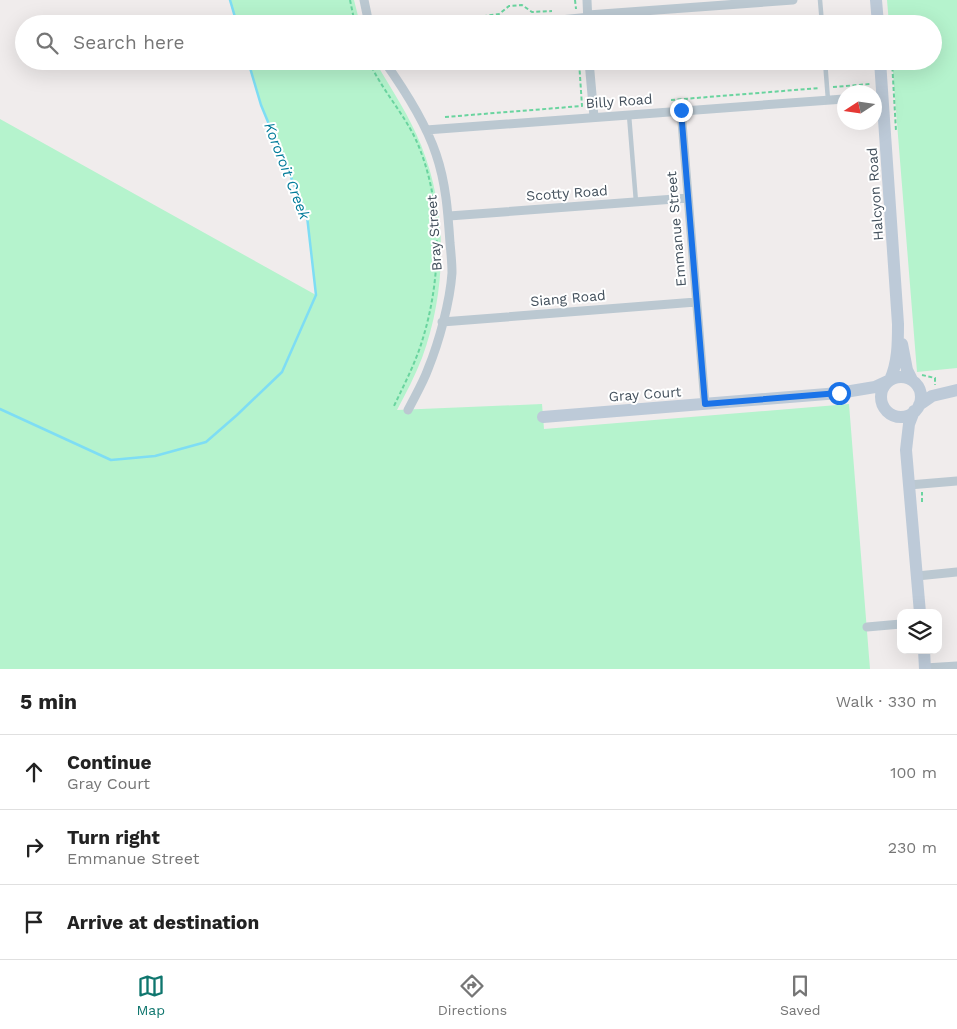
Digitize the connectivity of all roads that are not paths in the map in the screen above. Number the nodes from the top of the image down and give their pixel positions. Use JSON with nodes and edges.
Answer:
{"nodes":[{"id":1,"x":364,"y":0,"type":"edge"},
{"id":2,"x":587,"y":0,"type":"edge"},
{"id":3,"x":793,"y":0,"type":"edge"},
{"id":4,"x":820,"y":0,"type":"edge"},
{"id":5,"x":876,"y":0,"type":"edge"},
{"id":6,"x":368,"y":15,"type":"edge"},
{"id":7,"x":588,"y":15,"type":"edge"},
{"id":8,"x":631,"y":15,"type":"edge"},
{"id":9,"x":821,"y":15,"type":"edge"},
{"id":10,"x":877,"y":15,"type":"edge"},
{"id":11,"x":390,"y":70,"type":"edge"},
{"id":12,"x":591,"y":70,"type":"edge"},
{"id":13,"x":826,"y":70,"type":"edge"},
{"id":14,"x":880,"y":70,"type":"edge"},
{"id":15,"x":879,"y":85,"type":"edge"},
{"id":16,"x":837,"y":99,"type":"edge"},
{"id":17,"x":828,"y":100,"type":"junction"},
{"id":18,"x":681,"y":110,"type":"junction"},
{"id":19,"x":629,"y":114,"type":"junction"},
{"id":20,"x":594,"y":117,"type":"junction"},
{"id":21,"x":426,"y":130,"type":"junction"},
{"id":22,"x":882,"y":130,"type":"edge"},
{"id":23,"x":688,"y":198,"type":"junction"},
{"id":24,"x":636,"y":202,"type":"junction"},
{"id":25,"x":448,"y":216,"type":"junction"},
{"id":26,"x":696,"y":302,"type":"junction"},
{"id":27,"x":442,"y":322,"type":"junction"},
{"id":28,"x":898,"y":324,"type":"junction"},
{"id":29,"x":889,"y":381,"type":"junction"},
{"id":30,"x":914,"y":382,"type":"junction"},
{"id":31,"x":957,"y":389,"type":"edge"},
{"id":32,"x":839,"y":393,"type":"junction"},
{"id":33,"x":705,"y":404,"type":"junction"},
{"id":34,"x":917,"y":408,"type":"junction"},
{"id":35,"x":408,"y":410,"type":"dead end"},
{"id":36,"x":889,"y":412,"type":"junction"},
{"id":37,"x":543,"y":417,"type":"dead end"},
{"id":38,"x":906,"y":450,"type":"junction"},
{"id":39,"x":957,"y":481,"type":"edge"},
{"id":40,"x":909,"y":485,"type":"junction"},
{"id":41,"x":957,"y":572,"type":"edge"},
{"id":42,"x":917,"y":576,"type":"junction"},
{"id":43,"x":920,"y":609,"type":"edge"},
{"id":44,"x":897,"y":624,"type":"edge"},
{"id":45,"x":867,"y":627,"type":"dead end"},
{"id":46,"x":924,"y":654,"type":"edge"},
{"id":47,"x":957,"y":666,"type":"edge"},
{"id":48,"x":925,"y":668,"type":"edge"}],
"edges":[{"from":1,"to":6,"type":"street"},
{"from":2,"to":7,"type":"street"},
{"from":3,"to":8,"type":"street"},
{"from":4,"to":9,"type":"lane"},
{"from":5,"to":10,"type":"street"},
{"from":11,"to":21,"type":"street","name":"Bray Street"},
{"from":12,"to":20,"type":"street"},
{"from":13,"to":17,"type":"lane"},
{"from":14,"to":15,"type":"street","name":"Halcyon Road"},
{"from":16,"to":17,"type":"street","name":"Billy Road"},
{"from":17,"to":18,"type":"street","name":"Billy Road"},
{"from":18,"to":19,"type":"street","name":"Billy Road"},
{"from":18,"to":23,"type":"street","name":"Emmanue Street"},
{"from":19,"to":20,"type":"street","name":"Billy Road"},
{"from":19,"to":24,"type":"lane"},
{"from":20,"to":21,"type":"street","name":"Billy Road"},
{"from":21,"to":25,"type":"street","name":"Bray Street"},
{"from":22,"to":28,"type":"street","name":"Halcyon Road"},
{"from":23,"to":24,"type":"street","name":"Scotty Road"},
{"from":23,"to":26,"type":"street","name":"Emmanue Street"},
{"from":24,"to":25,"type":"street","name":"Scotty Road"},
{"from":25,"to":27,"type":"street","name":"Bray Street"},
{"from":26,"to":27,"type":"street","name":"Siang Road"},
{"from":26,"to":33,"type":"street","name":"Emmanue Street"},
{"from":27,"to":35,"type":"street","name":"Bray Street"},
{"from":28,"to":29,"type":"street"},
{"from":28,"to":30,"type":"street"},
{"from":29,"to":30,"type":"street"},
{"from":29,"to":32,"type":"street"},
{"from":29,"to":36,"type":"street"},
{"from":30,"to":31,"type":"street"},
{"from":30,"to":34,"type":"street"},
{"from":31,"to":34,"type":"street"},
{"from":32,"to":33,"type":"street","name":"Gray Court"},
{"from":32,"to":36,"type":"street"},
{"from":33,"to":37,"type":"street","name":"Gray Court"},
{"from":34,"to":36,"type":"street"},
{"from":34,"to":38,"type":"street"},
{"from":36,"to":38,"type":"street"},
{"from":38,"to":40,"type":"street"},
{"from":39,"to":40,"type":"street"},
{"from":40,"to":42,"type":"street"},
{"from":41,"to":42,"type":"street"},
{"from":42,"to":43,"type":"street"},
{"from":44,"to":45,"type":"street"},
{"from":46,"to":48,"type":"street"},
{"from":47,"to":48,"type":"street"}]}
